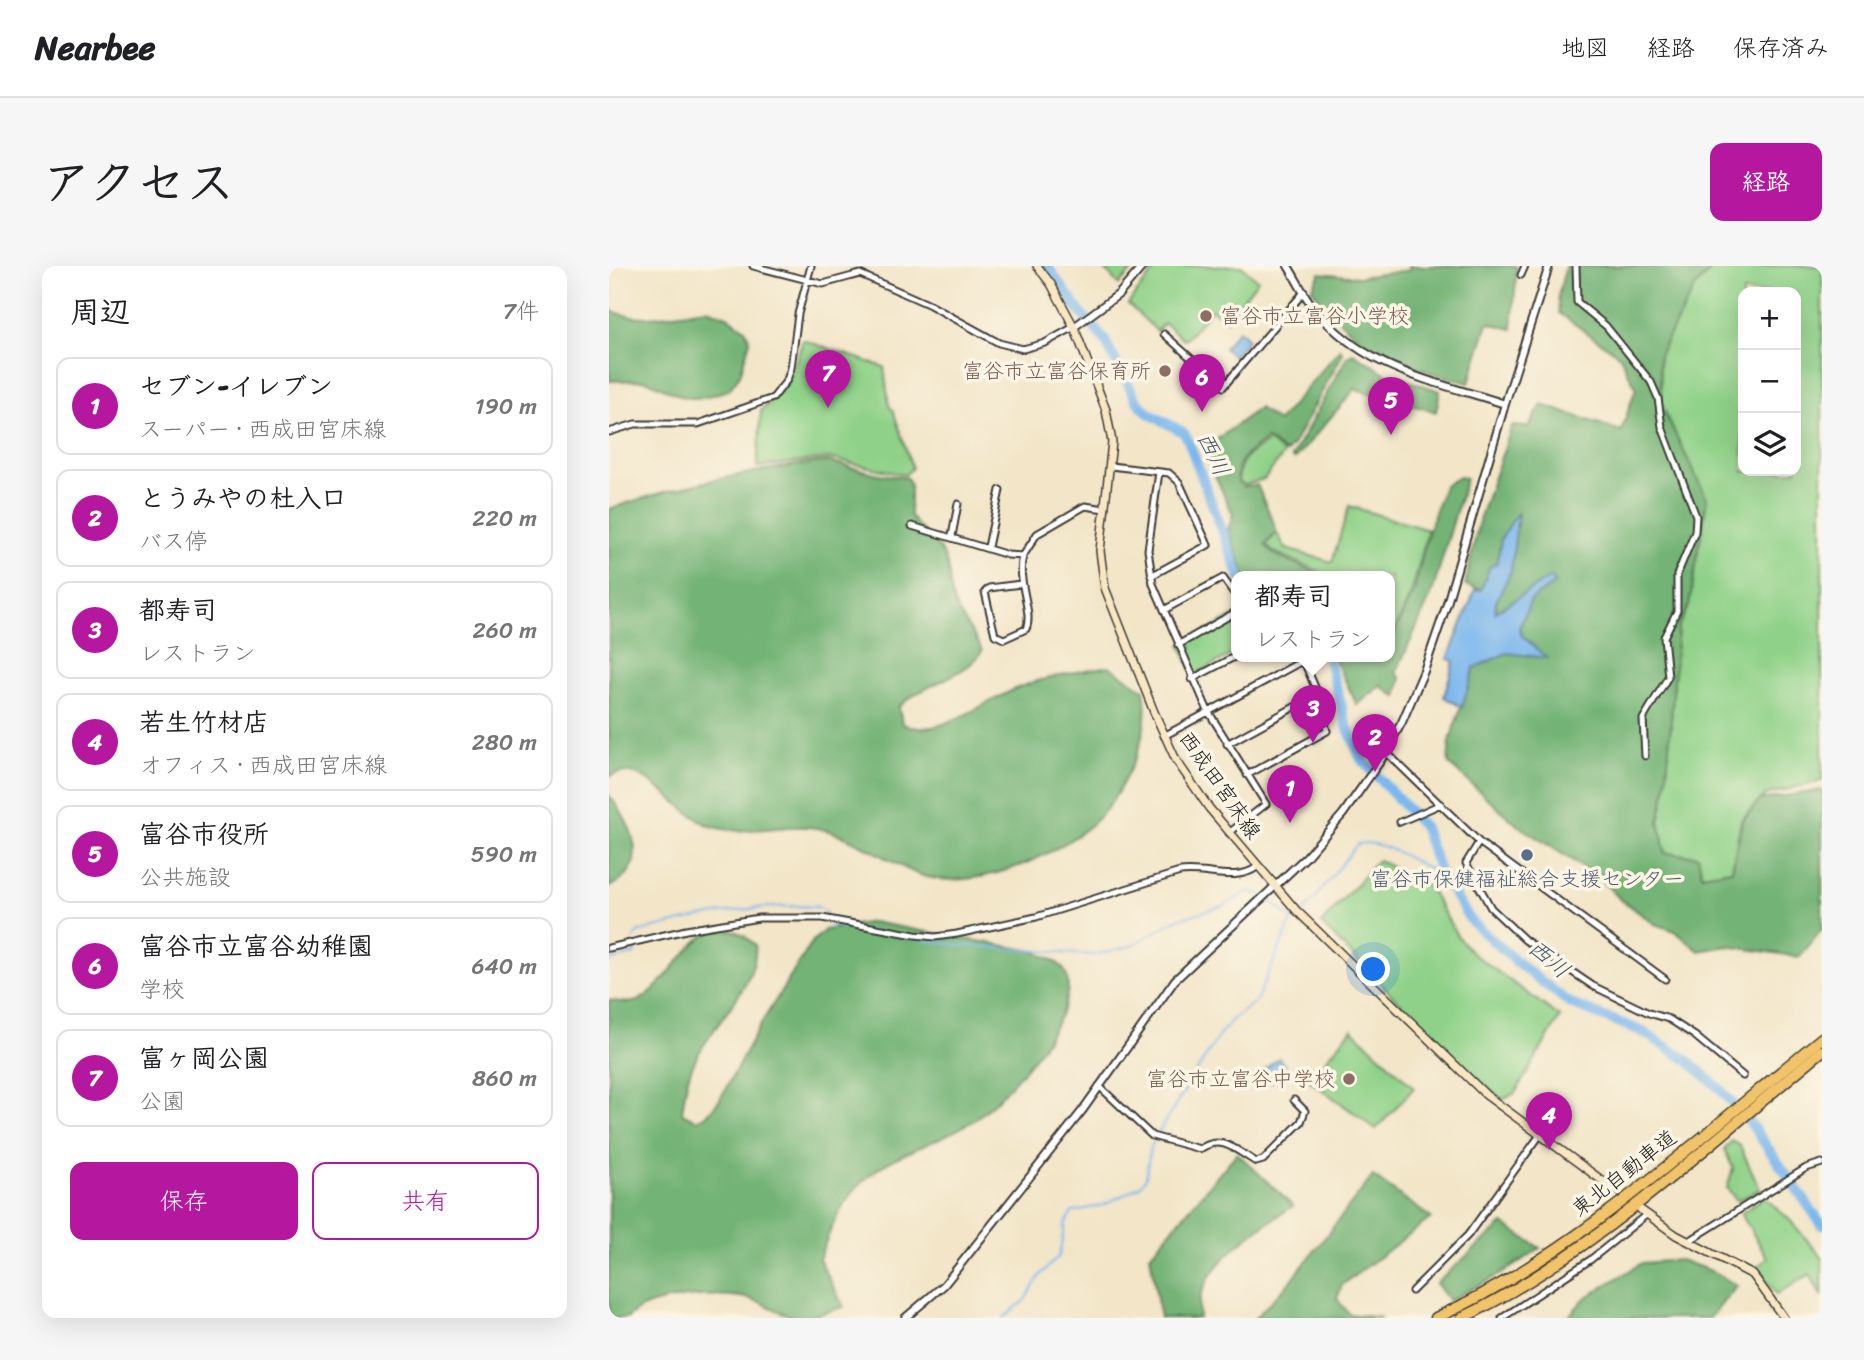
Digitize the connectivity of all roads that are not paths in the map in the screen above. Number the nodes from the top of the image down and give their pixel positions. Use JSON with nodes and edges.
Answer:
{"nodes":[{"id":1,"x":753,"y":266,"type":"edge"},
{"id":2,"x":811,"y":266,"type":"edge"},
{"id":3,"x":1037,"y":266,"type":"edge"},
{"id":4,"x":1143,"y":266,"type":"edge"},
{"id":5,"x":1289,"y":266,"type":"edge"},
{"id":6,"x":1525,"y":266,"type":"edge"},
{"id":7,"x":1549,"y":266,"type":"edge"},
{"id":8,"x":1576,"y":266,"type":"edge"},
{"id":9,"x":848,"y":267,"type":"edge"},
{"id":10,"x":847,"y":275,"type":"junction"},
{"id":11,"x":1521,"y":275,"type":"dead end"},
{"id":12,"x":805,"y":281,"type":"junction"},
{"id":13,"x":1304,"y":292,"type":"junction"},
{"id":14,"x":1077,"y":325,"type":"junction"},
{"id":15,"x":1164,"y":334,"type":"dead end"},
{"id":16,"x":1505,"y":404,"type":"junction"},
{"id":17,"x":609,"y":432,"type":"edge"},
{"id":18,"x":1111,"y":466,"type":"junction"},
{"id":19,"x":1159,"y":472,"type":"junction"},
{"id":20,"x":1000,"y":490,"type":"dead end"},
{"id":21,"x":958,"y":504,"type":"dead end"},
{"id":22,"x":1105,"y":509,"type":"junction"},
{"id":23,"x":912,"y":526,"type":"dead end"},
{"id":24,"x":952,"y":536,"type":"junction"},
{"id":25,"x":988,"y":547,"type":"junction"},
{"id":26,"x":1023,"y":556,"type":"junction"},
{"id":27,"x":1151,"y":576,"type":"junction"},
{"id":28,"x":1021,"y":584,"type":"junction"},
{"id":29,"x":1231,"y":589,"type":"edge"},
{"id":30,"x":1164,"y":610,"type":"junction"},
{"id":31,"x":1231,"y":615,"type":"edge"},
{"id":32,"x":1178,"y":645,"type":"junction"},
{"id":33,"x":1231,"y":659,"type":"edge"},
{"id":34,"x":1297,"y":662,"type":"edge"},
{"id":35,"x":1304,"y":662,"type":"edge"},
{"id":36,"x":1192,"y":679,"type":"junction"},
{"id":37,"x":1318,"y":694,"type":"junction"},
{"id":38,"x":1207,"y":711,"type":"junction"},
{"id":39,"x":1164,"y":736,"type":"junction"},
{"id":40,"x":1227,"y":744,"type":"junction"},
{"id":41,"x":1386,"y":752,"type":"junction"},
{"id":42,"x":1645,"y":756,"type":"dead end"},
{"id":43,"x":1247,"y":775,"type":"junction"},
{"id":44,"x":1441,"y":804,"type":"junction"},
{"id":45,"x":1400,"y":822,"type":"dead end"},
{"id":46,"x":1229,"y":833,"type":"junction"},
{"id":47,"x":1479,"y":842,"type":"junction"},
{"id":48,"x":1257,"y":867,"type":"junction"},
{"id":49,"x":1275,"y":887,"type":"junction"},
{"id":50,"x":609,"y":948,"type":"edge"},
{"id":51,"x":1665,"y":979,"type":"dead end"},
{"id":52,"x":1822,"y":1038,"type":"edge"},
{"id":53,"x":1822,"y":1052,"type":"edge"},
{"id":54,"x":1743,"y":1076,"type":"dead end"},
{"id":55,"x":1099,"y":1086,"type":"junction"},
{"id":56,"x":1294,"y":1100,"type":"dead end"},
{"id":57,"x":1751,"y":1103,"type":"junction"},
{"id":58,"x":1726,"y":1122,"type":"junction"},
{"id":59,"x":1540,"y":1135,"type":"junction"},
{"id":60,"x":1822,"y":1163,"type":"edge"},
{"id":61,"x":1615,"y":1190,"type":"dead end"},
{"id":62,"x":1644,"y":1213,"type":"joint"},
{"id":63,"x":1689,"y":1241,"type":"junction"},
{"id":64,"x":1412,"y":1291,"type":"dead end"},
{"id":65,"x":905,"y":1318,"type":"edge"},
{"id":66,"x":1436,"y":1318,"type":"edge"},
{"id":67,"x":1462,"y":1318,"type":"edge"},
{"id":68,"x":1502,"y":1318,"type":"edge"},
{"id":69,"x":1784,"y":1318,"type":"edge"}],
"edges":[{"from":1,"to":12,"type":"street"},
{"from":2,"to":12,"type":"street"},
{"from":3,"to":14,"type":"main road","name":"西成田宮床線"},
{"from":4,"to":14,"type":"street"},
{"from":5,"to":13,"type":"street"},
{"from":6,"to":11,"type":"street"},
{"from":7,"to":16,"type":"street"},
{"from":8,"to":42,"type":"street"},
{"from":9,"to":10,"type":"street"},
{"from":10,"to":12,"type":"street"},
{"from":10,"to":14,"type":"street"},
{"from":12,"to":17,"type":"street"},
{"from":13,"to":15,"type":"street"},
{"from":13,"to":16,"type":"street"},
{"from":14,"to":18,"type":"main road","name":"西成田宮床線"},
{"from":16,"to":41,"type":"street"},
{"from":18,"to":19,"type":"street"},
{"from":18,"to":22,"type":"main road","name":"西成田宮床線"},
{"from":19,"to":27,"type":"street"},
{"from":19,"to":27,"type":"street"},
{"from":20,"to":25,"type":"street"},
{"from":21,"to":24,"type":"street"},
{"from":22,"to":26,"type":"street"},
{"from":22,"to":39,"type":"main road","name":"西成田宮床線"},
{"from":23,"to":24,"type":"street"},
{"from":24,"to":25,"type":"street"},
{"from":25,"to":26,"type":"street"},
{"from":26,"to":28,"type":"street"},
{"from":27,"to":30,"type":"street"},
{"from":28,"to":28,"type":"street"},
{"from":29,"to":30,"type":"street"},
{"from":30,"to":32,"type":"street"},
{"from":31,"to":32,"type":"street"},
{"from":32,"to":36,"type":"street"},
{"from":33,"to":36,"type":"street"},
{"from":34,"to":38,"type":"street"},
{"from":35,"to":37,"type":"street"},
{"from":36,"to":38,"type":"street"},
{"from":37,"to":40,"type":"street"},
{"from":37,"to":43,"type":"street"},
{"from":38,"to":39,"type":"street"},
{"from":38,"to":40,"type":"street"},
{"from":39,"to":46,"type":"main road","name":"西成田宮床線"},
{"from":40,"to":43,"type":"street"},
{"from":41,"to":44,"type":"street"},
{"from":41,"to":49,"type":"street"},
{"from":43,"to":46,"type":"street"},
{"from":44,"to":45,"type":"street"},
{"from":44,"to":47,"type":"street"},
{"from":46,"to":48,"type":"main road","name":"西成田宮床線"},
{"from":47,"to":51,"type":"street"},
{"from":47,"to":54,"type":"street"},
{"from":48,"to":49,"type":"main road","name":"西成田宮床線"},
{"from":48,"to":50,"type":"street"},
{"from":49,"to":55,"type":"street"},
{"from":49,"to":59,"type":"main road","name":"西成田宮床線"},
{"from":52,"to":57,"type":"highway","name":"東北自動車道"},
{"from":53,"to":57,"type":"highway","name":"東北自動車道"},
{"from":55,"to":56,"type":"street"},
{"from":55,"to":65,"type":"street"},
{"from":57,"to":58,"type":"highway","name":"東北自動車道"},
{"from":58,"to":66,"type":"highway","name":"東北自動車道"},
{"from":58,"to":67,"type":"highway","name":"東北自動車道"},
{"from":59,"to":61,"type":"main road","name":"西成田宮床線"},
{"from":59,"to":64,"type":"street"},
{"from":60,"to":63,"type":"street"},
{"from":62,"to":63,"type":"main road"},
{"from":62,"to":68,"type":"street"},
{"from":63,"to":69,"type":"main road"}]}
